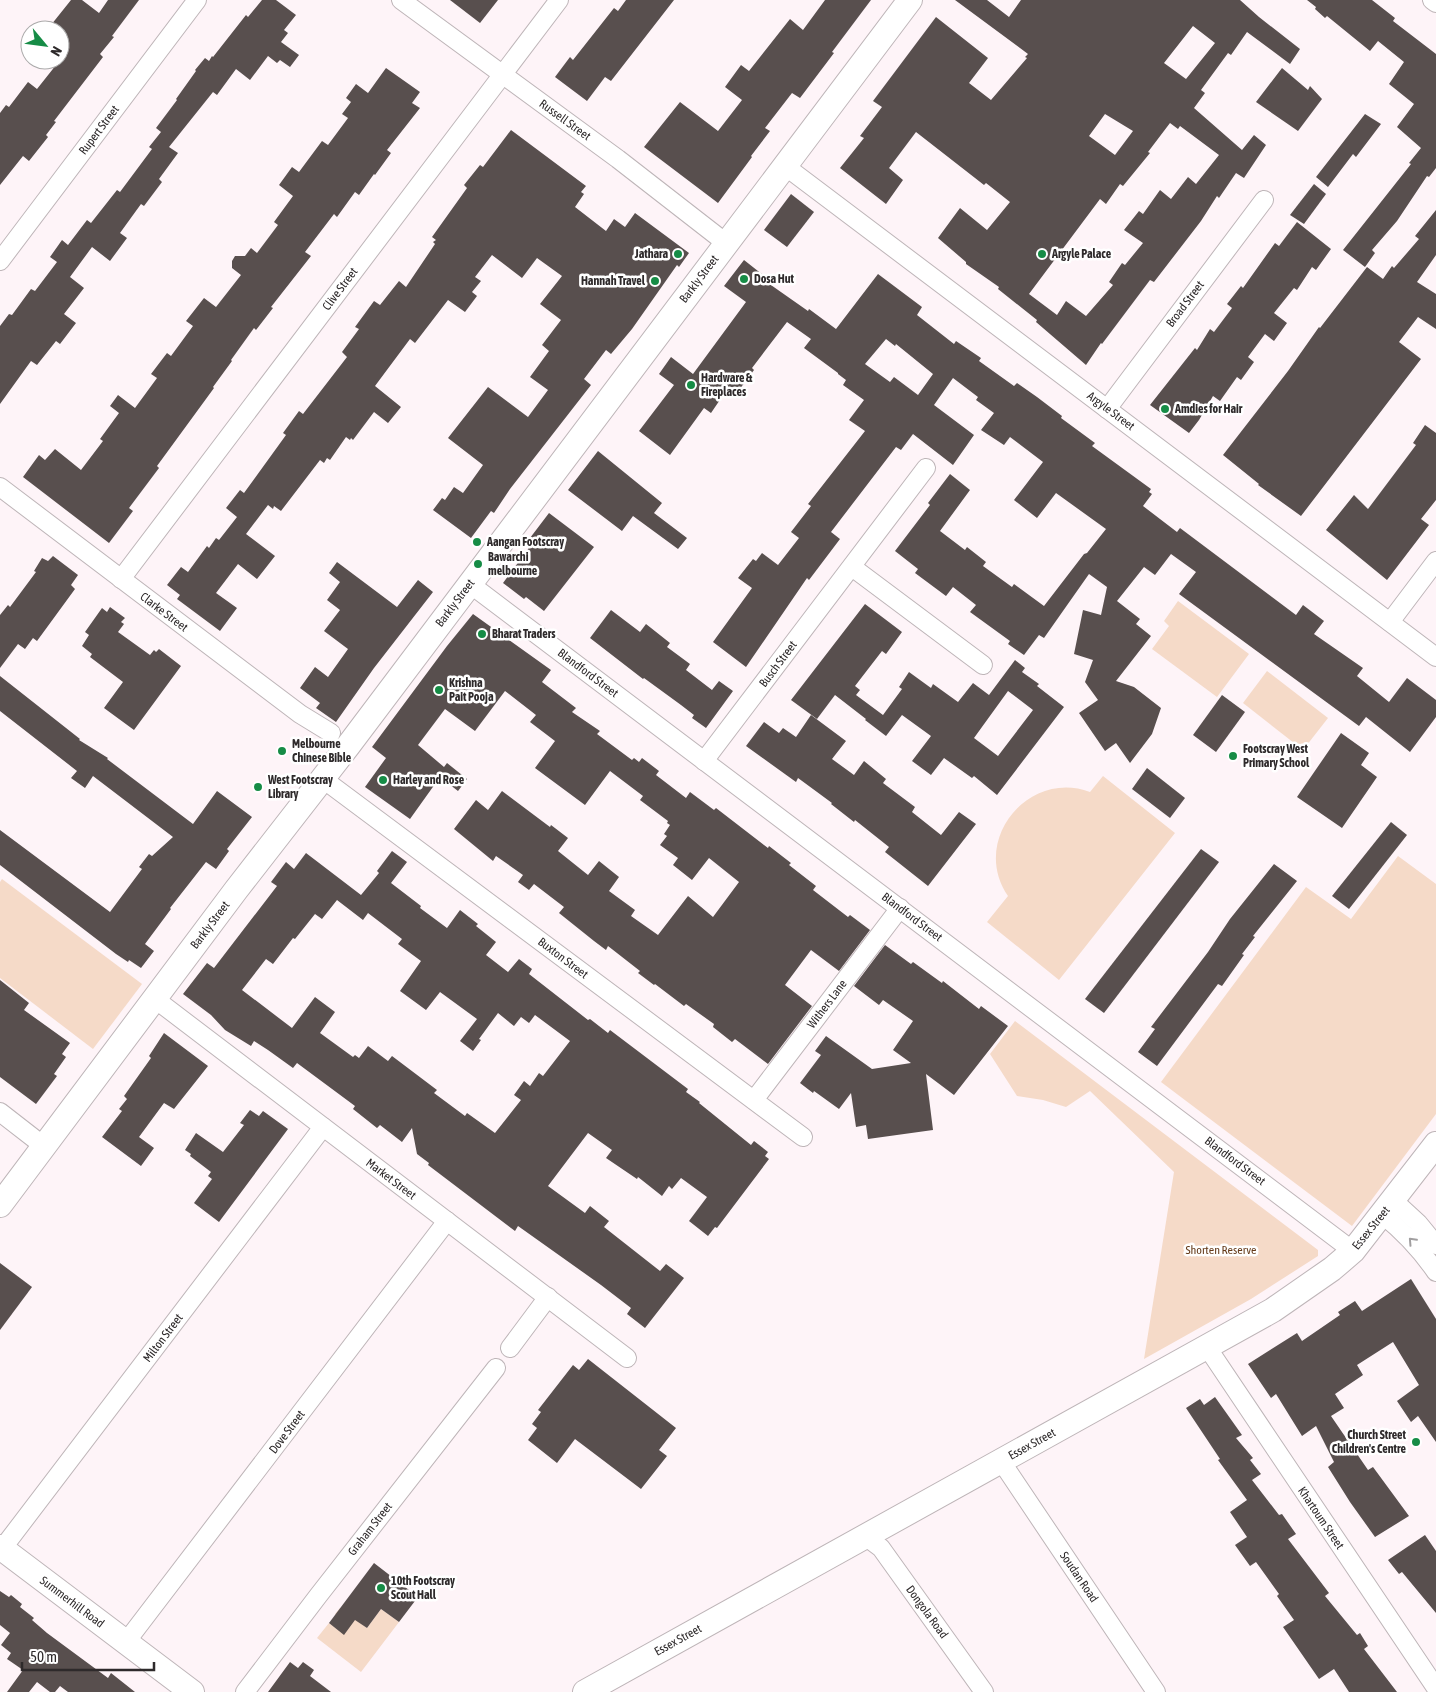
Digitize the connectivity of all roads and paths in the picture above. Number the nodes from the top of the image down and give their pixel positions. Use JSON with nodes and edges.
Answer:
{"nodes":[{"id":1,"x":197,"y":0,"type":"edge"},
{"id":2,"x":401,"y":0,"type":"edge"},
{"id":3,"x":559,"y":0,"type":"edge"},
{"id":4,"x":910,"y":0,"type":"edge"},
{"id":5,"x":1432,"y":0,"type":"edge"},
{"id":6,"x":1436,"y":3,"type":"edge"},
{"id":7,"x":502,"y":75,"type":"junction"},
{"id":8,"x":785,"y":166,"type":"junction"},
{"id":9,"x":1264,"y":200,"type":"dead end"},
{"id":10,"x":726,"y":243,"type":"junction"},
{"id":11,"x":0,"y":261,"type":"edge"},
{"id":12,"x":1107,"y":409,"type":"junction"},
{"id":13,"x":926,"y":468,"type":"dead end"},
{"id":14,"x":0,"y":487,"type":"edge"},
{"id":15,"x":1436,"y":561,"type":"edge"},
{"id":16,"x":852,"y":567,"type":"junction"},
{"id":17,"x":121,"y":579,"type":"junction"},
{"id":18,"x":470,"y":584,"type":"junction"},
{"id":19,"x":1390,"y":622,"type":"junction"},
{"id":20,"x":1436,"y":657,"type":"edge"},
{"id":21,"x":983,"y":665,"type":"dead end"},
{"id":22,"x":331,"y":733,"type":"dead end"},
{"id":23,"x":704,"y":761,"type":"junction"},
{"id":24,"x":323,"y":779,"type":"junction"},
{"id":25,"x":900,"y":908,"type":"junction"},
{"id":26,"x":155,"y":999,"type":"junction"},
{"id":27,"x":754,"y":1100,"type":"junction"},
{"id":28,"x":0,"y":1112,"type":"edge"},
{"id":29,"x":323,"y":1127,"type":"junction"},
{"id":30,"x":803,"y":1137,"type":"dead end"},
{"id":31,"x":1436,"y":1144,"type":"edge"},
{"id":32,"x":45,"y":1147,"type":"junction"},
{"id":33,"x":0,"y":1205,"type":"edge"},
{"id":34,"x":1388,"y":1208,"type":"junction"},
{"id":35,"x":447,"y":1222,"type":"junction"},
{"id":36,"x":1436,"y":1245,"type":"edge"},
{"id":37,"x":1353,"y":1251,"type":"junction"},
{"id":38,"x":1436,"y":1272,"type":"edge"},
{"id":39,"x":548,"y":1297,"type":"junction"},
{"id":40,"x":1206,"y":1347,"type":"junction"},
{"id":41,"x":510,"y":1348,"type":"dead end"},
{"id":42,"x":627,"y":1358,"type":"dead end"},
{"id":43,"x":496,"y":1368,"type":"dead end"},
{"id":44,"x":1001,"y":1462,"type":"junction"},
{"id":45,"x":865,"y":1536,"type":"junction"},
{"id":46,"x":1,"y":1548,"type":"edge"},
{"id":47,"x":126,"y":1642,"type":"junction"},
{"id":48,"x":1436,"y":1688,"type":"edge"},
{"id":49,"x":192,"y":1692,"type":"edge"},
{"id":50,"x":245,"y":1692,"type":"edge"},
{"id":51,"x":585,"y":1692,"type":"edge"},
{"id":52,"x":984,"y":1692,"type":"edge"},
{"id":53,"x":1156,"y":1692,"type":"edge"}],
"edges":[{"from":1,"to":11,"type":"street","name":"Rupert Street"},
{"from":2,"to":7,"type":"street","name":"Russell Street"},
{"from":3,"to":7,"type":"street","name":"Clive Street"},
{"from":4,"to":8,"type":"street","name":"Barkly Street"},
{"from":5,"to":6,"type":"street"},
{"from":7,"to":10,"type":"street","name":"Russell Street"},
{"from":7,"to":17,"type":"street","name":"Clive Street"},
{"from":8,"to":10,"type":"street","name":"Barkly Street"},
{"from":8,"to":12,"type":"street","name":"Argyle Street"},
{"from":9,"to":12,"type":"street","name":"Broad Street"},
{"from":10,"to":18,"type":"street","name":"Barkly Street"},
{"from":12,"to":19,"type":"street","name":"Argyle Street"},
{"from":13,"to":16,"type":"street","name":"Busch Street"},
{"from":14,"to":17,"type":"street","name":"Clarke Street"},
{"from":15,"to":19,"type":"street"},
{"from":16,"to":21,"type":"street"},
{"from":16,"to":23,"type":"street","name":"Busch Street"},
{"from":17,"to":22,"type":"street","name":"Clarke Street"},
{"from":18,"to":23,"type":"street","name":"Blandford Street"},
{"from":18,"to":24,"type":"street","name":"Barkly Street"},
{"from":19,"to":20,"type":"street","name":"Argyle Street"},
{"from":23,"to":25,"type":"street","name":"Blandford Street"},
{"from":24,"to":26,"type":"street","name":"Barkly Street"},
{"from":24,"to":27,"type":"street","name":"Buxton Street"},
{"from":25,"to":27,"type":"street","name":"Withers Lane"},
{"from":25,"to":37,"type":"street","name":"Blandford Street"},
{"from":26,"to":29,"type":"street","name":"Market Street"},
{"from":26,"to":32,"type":"street","name":"Barkly Street"},
{"from":27,"to":30,"type":"street","name":"Buxton Street"},
{"from":28,"to":32,"type":"street"},
{"from":29,"to":35,"type":"street","name":"Market Street"},
{"from":29,"to":46,"type":"street","name":"Milton Street"},
{"from":31,"to":34,"type":"street","name":"Essex Street"},
{"from":32,"to":33,"type":"street","name":"Barkly Street"},
{"from":34,"to":36,"type":"street"},
{"from":34,"to":37,"type":"street","name":"Essex Street"},
{"from":38,"to":34,"type":"street","one_way":true},
{"from":35,"to":39,"type":"street","name":"Market Street"},
{"from":35,"to":47,"type":"street","name":"Dove Street"},
{"from":37,"to":40,"type":"street","name":"Essex Street"},
{"from":39,"to":41,"type":"street"},
{"from":39,"to":42,"type":"street","name":"Market Street"},
{"from":40,"to":44,"type":"street","name":"Essex Street"},
{"from":40,"to":48,"type":"street","name":"Khartoum Street"},
{"from":43,"to":50,"type":"street","name":"Graham Street"},
{"from":44,"to":45,"type":"street","name":"Essex Street"},
{"from":44,"to":53,"type":"street","name":"Soudan Road"},
{"from":45,"to":51,"type":"street","name":"Essex Street"},
{"from":45,"to":52,"type":"street","name":"Dongola Road"},
{"from":46,"to":47,"type":"street","name":"Summerhill Road"},
{"from":47,"to":49,"type":"street","name":"Summerhill Road"}]}
